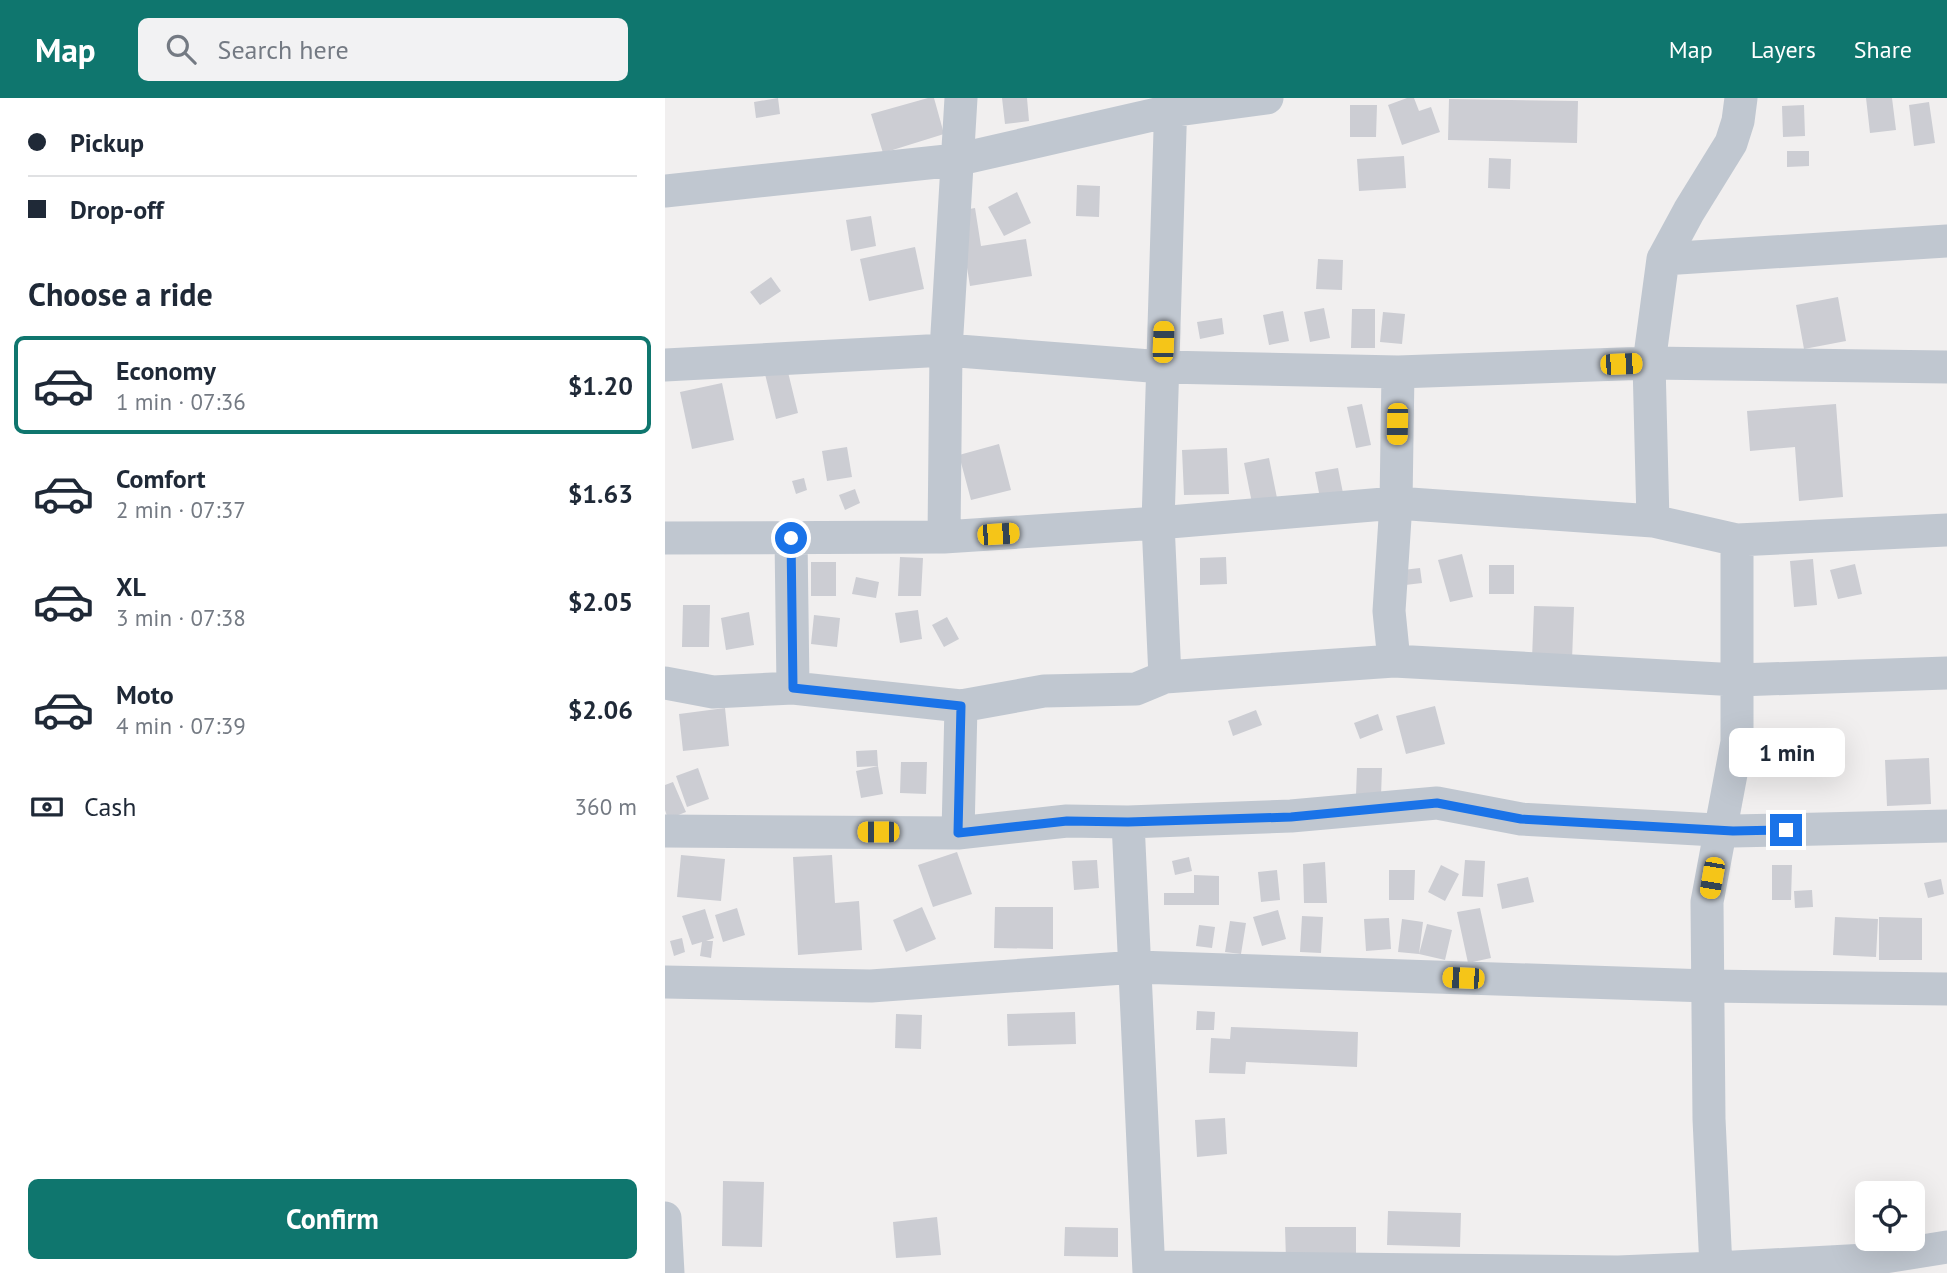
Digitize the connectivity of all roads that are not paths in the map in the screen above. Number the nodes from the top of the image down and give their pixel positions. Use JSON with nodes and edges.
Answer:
{"nodes":[{"id":1,"x":961,"y":98,"type":"edge"},
{"id":2,"x":1267,"y":98,"type":"edge"},
{"id":3,"x":1741,"y":98,"type":"edge"},
{"id":4,"x":1171,"y":104,"type":"edge"},
{"id":5,"x":956,"y":160,"type":"junction"},
{"id":6,"x":665,"y":191,"type":"edge"},
{"id":7,"x":1947,"y":242,"type":"edge"},
{"id":8,"x":1663,"y":259,"type":"junction"},
{"id":9,"x":946,"y":350,"type":"junction"},
{"id":10,"x":1649,"y":363,"type":"junction"},
{"id":11,"x":665,"y":365,"type":"edge"},
{"id":12,"x":1163,"y":367,"type":"junction"},
{"id":13,"x":1947,"y":367,"type":"edge"},
{"id":14,"x":1398,"y":372,"type":"junction"},
{"id":15,"x":1396,"y":503,"type":"junction"},
{"id":16,"x":1653,"y":521,"type":"junction"},
{"id":17,"x":1158,"y":523,"type":"junction"},
{"id":18,"x":1947,"y":530,"type":"edge"},
{"id":19,"x":944,"y":537,"type":"junction"},
{"id":20,"x":665,"y":538,"type":"edge"},
{"id":21,"x":791,"y":538,"type":"junction"},
{"id":22,"x":1737,"y":540,"type":"junction"},
{"id":23,"x":1394,"y":661,"type":"junction"},
{"id":24,"x":1947,"y":673,"type":"edge"},
{"id":25,"x":1165,"y":677,"type":"junction"},
{"id":26,"x":1738,"y":680,"type":"junction"},
{"id":27,"x":665,"y":683,"type":"edge"},
{"id":28,"x":793,"y":688,"type":"junction"},
{"id":29,"x":961,"y":706,"type":"junction"},
{"id":30,"x":1128,"y":822,"type":"junction"},
{"id":31,"x":1947,"y":826,"type":"edge"},
{"id":32,"x":1720,"y":830,"type":"junction"},
{"id":33,"x":665,"y":831,"type":"edge"},
{"id":34,"x":958,"y":833,"type":"junction"},
{"id":35,"x":1137,"y":967,"type":"junction"},
{"id":36,"x":665,"y":982,"type":"edge"},
{"id":37,"x":1708,"y":986,"type":"junction"},
{"id":38,"x":1947,"y":989,"type":"edge"},
{"id":39,"x":665,"y":1218,"type":"edge"},
{"id":40,"x":1947,"y":1247,"type":"edge"},
{"id":41,"x":1150,"y":1270,"type":"edge"},
{"id":42,"x":1716,"y":1270,"type":"edge"},
{"id":43,"x":668,"y":1273,"type":"edge"}],
"edges":[{"from":1,"to":5,"type":"street"},
{"from":2,"to":4,"type":"street"},
{"from":3,"to":8,"type":"street"},
{"from":4,"to":5,"type":"street"},
{"from":4,"to":12,"type":"street"},
{"from":5,"to":6,"type":"street"},
{"from":5,"to":9,"type":"street"},
{"from":7,"to":8,"type":"street"},
{"from":8,"to":10,"type":"street"},
{"from":9,"to":11,"type":"street"},
{"from":9,"to":12,"type":"street"},
{"from":9,"to":19,"type":"street"},
{"from":10,"to":13,"type":"street"},
{"from":10,"to":14,"type":"street"},
{"from":10,"to":16,"type":"street"},
{"from":12,"to":14,"type":"street"},
{"from":12,"to":17,"type":"street"},
{"from":14,"to":15,"type":"street"},
{"from":15,"to":16,"type":"street"},
{"from":15,"to":17,"type":"street"},
{"from":15,"to":23,"type":"street"},
{"from":16,"to":22,"type":"street"},
{"from":17,"to":19,"type":"street"},
{"from":17,"to":25,"type":"street"},
{"from":18,"to":22,"type":"street"},
{"from":19,"to":21,"type":"street"},
{"from":20,"to":21,"type":"street"},
{"from":21,"to":28,"type":"street"},
{"from":22,"to":26,"type":"street"},
{"from":23,"to":25,"type":"street"},
{"from":23,"to":26,"type":"street"},
{"from":24,"to":26,"type":"street"},
{"from":25,"to":29,"type":"street"},
{"from":26,"to":32,"type":"street"},
{"from":27,"to":28,"type":"street"},
{"from":28,"to":29,"type":"street"},
{"from":29,"to":34,"type":"street"},
{"from":30,"to":32,"type":"street"},
{"from":30,"to":34,"type":"street"},
{"from":30,"to":35,"type":"street"},
{"from":31,"to":32,"type":"street"},
{"from":32,"to":37,"type":"street"},
{"from":33,"to":34,"type":"street"},
{"from":35,"to":36,"type":"street"},
{"from":35,"to":37,"type":"street"},
{"from":35,"to":41,"type":"street"},
{"from":37,"to":38,"type":"street"},
{"from":37,"to":42,"type":"street"},
{"from":39,"to":43,"type":"street"},
{"from":40,"to":42,"type":"street"},
{"from":41,"to":42,"type":"street"}]}
